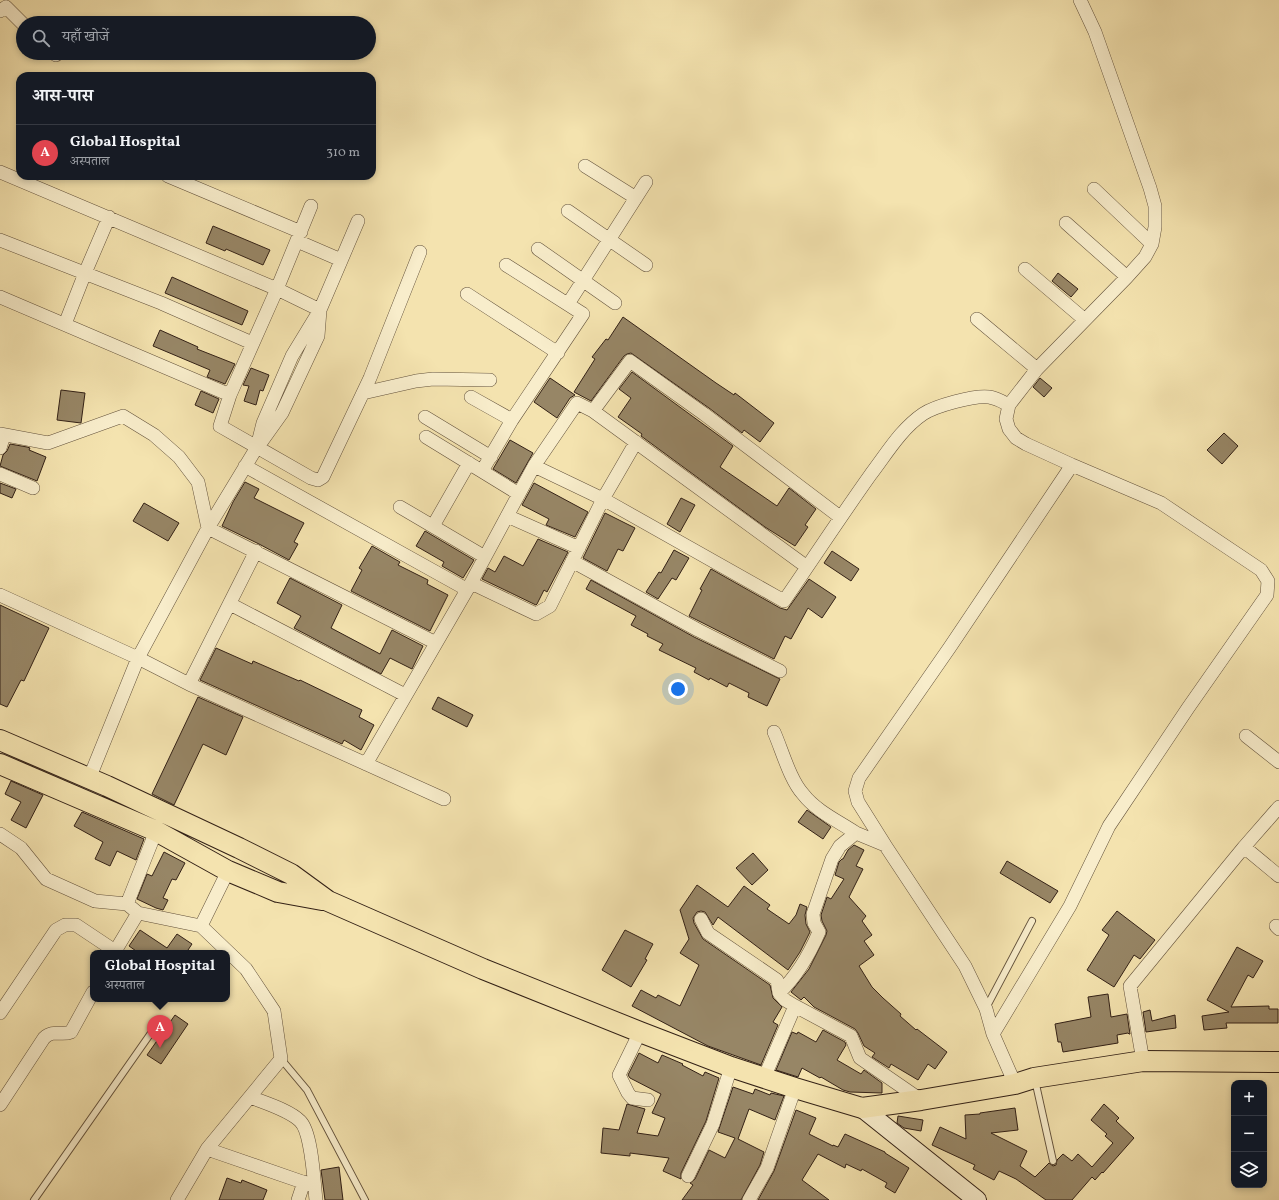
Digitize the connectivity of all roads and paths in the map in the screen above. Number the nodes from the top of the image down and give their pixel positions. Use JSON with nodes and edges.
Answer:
{"nodes":[{"id":1,"x":1080,"y":0,"type":"edge"},
{"id":2,"x":0,"y":11,"type":"edge"},
{"id":3,"x":16,"y":17,"type":"edge"},
{"id":4,"x":585,"y":166,"type":"dead end"},
{"id":5,"x":0,"y":172,"type":"edge"},
{"id":6,"x":16,"y":179,"type":"edge"},
{"id":7,"x":19,"y":180,"type":"edge"},
{"id":8,"x":177,"y":180,"type":"edge"},
{"id":9,"x":646,"y":182,"type":"dead end"},
{"id":10,"x":1094,"y":189,"type":"dead end"},
{"id":11,"x":636,"y":198,"type":"junction"},
{"id":12,"x":311,"y":206,"type":"dead end"},
{"id":13,"x":568,"y":211,"type":"dead end"},
{"id":14,"x":109,"y":217,"type":"junction"},
{"id":15,"x":358,"y":221,"type":"dead end"},
{"id":16,"x":1066,"y":223,"type":"dead end"},
{"id":17,"x":299,"y":237,"type":"junction"},
{"id":18,"x":609,"y":239,"type":"junction"},
{"id":19,"x":0,"y":240,"type":"edge"},
{"id":20,"x":1152,"y":244,"type":"junction"},
{"id":21,"x":538,"y":249,"type":"dead end"},
{"id":22,"x":420,"y":252,"type":"dead end"},
{"id":23,"x":341,"y":260,"type":"junction"},
{"id":24,"x":506,"y":265,"type":"dead end"},
{"id":25,"x":646,"y":265,"type":"dead end"},
{"id":26,"x":1025,"y":269,"type":"dead end"},
{"id":27,"x":85,"y":273,"type":"junction"},
{"id":28,"x":1127,"y":277,"type":"junction"},
{"id":29,"x":583,"y":280,"type":"junction"},
{"id":30,"x":277,"y":289,"type":"junction"},
{"id":31,"x":467,"y":294,"type":"dead end"},
{"id":32,"x":0,"y":297,"type":"edge"},
{"id":33,"x":615,"y":303,"type":"dead end"},
{"id":34,"x":568,"y":304,"type":"junction"},
{"id":35,"x":320,"y":310,"type":"junction"},
{"id":36,"x":976,"y":319,"type":"dead end"},
{"id":37,"x":1085,"y":320,"type":"junction"},
{"id":38,"x":65,"y":324,"type":"junction"},
{"id":39,"x":252,"y":343,"type":"junction"},
{"id":40,"x":558,"y":353,"type":"junction"},
{"id":41,"x":1037,"y":369,"type":"junction"},
{"id":42,"x":490,"y":380,"type":"dead end"},
{"id":43,"x":363,"y":393,"type":"junction"},
{"id":44,"x":230,"y":395,"type":"junction"},
{"id":45,"x":471,"y":397,"type":"dead end"},
{"id":46,"x":1009,"y":405,"type":"junction"},
{"id":47,"x":593,"y":411,"type":"junction"},
{"id":48,"x":425,"y":417,"type":"dead end"},
{"id":49,"x":512,"y":420,"type":"junction"},
{"id":50,"x":2,"y":435,"type":"edge"},
{"id":51,"x":426,"y":437,"type":"dead end"},
{"id":52,"x":636,"y":442,"type":"junction"},
{"id":53,"x":257,"y":447,"type":"junction"},
{"id":54,"x":0,"y":448,"type":"edge"},
{"id":55,"x":491,"y":457,"type":"junction"},
{"id":56,"x":469,"y":463,"type":"junction"},
{"id":57,"x":1072,"y":465,"type":"junction"},
{"id":58,"x":245,"y":466,"type":"junction"},
{"id":59,"x":534,"y":466,"type":"junction"},
{"id":60,"x":482,"y":471,"type":"junction"},
{"id":61,"x":0,"y":474,"type":"edge"},
{"id":62,"x":33,"y":488,"type":"dead end"},
{"id":63,"x":519,"y":494,"type":"junction"},
{"id":64,"x":603,"y":500,"type":"junction"},
{"id":65,"x":400,"y":507,"type":"dead end"},
{"id":66,"x":507,"y":516,"type":"junction"},
{"id":67,"x":840,"y":517,"type":"junction"},
{"id":68,"x":433,"y":526,"type":"junction"},
{"id":69,"x":208,"y":528,"type":"junction"},
{"id":70,"x":579,"y":548,"type":"junction"},
{"id":71,"x":256,"y":552,"type":"junction"},
{"id":72,"x":485,"y":558,"type":"junction"},
{"id":73,"x":572,"y":562,"type":"junction"},
{"id":74,"x":807,"y":567,"type":"junction"},
{"id":75,"x":469,"y":586,"type":"junction"},
{"id":76,"x":0,"y":596,"type":"edge"},
{"id":77,"x":230,"y":604,"type":"junction"},
{"id":78,"x":436,"y":643,"type":"junction"},
{"id":79,"x":138,"y":658,"type":"junction"},
{"id":80,"x":780,"y":671,"type":"dead end"},
{"id":81,"x":189,"y":684,"type":"junction"},
{"id":82,"x":405,"y":695,"type":"junction"},
{"id":83,"x":774,"y":732,"type":"dead end"},
{"id":84,"x":1246,"y":736,"type":"dead end"},
{"id":85,"x":0,"y":740,"type":"edge"},
{"id":86,"x":1279,"y":762,"type":"edge"},
{"id":87,"x":0,"y":764,"type":"edge"},
{"id":88,"x":366,"y":764,"type":"junction"},
{"id":89,"x":89,"y":779,"type":"junction"},
{"id":90,"x":444,"y":798,"type":"dead end"},
{"id":91,"x":1279,"y":807,"type":"edge"},
{"id":92,"x":156,"y":831,"type":"junction"},
{"id":93,"x":856,"y":833,"type":"junction"},
{"id":94,"x":0,"y":834,"type":"edge"},
{"id":95,"x":885,"y":846,"type":"junction"},
{"id":96,"x":1244,"y":847,"type":"junction"},
{"id":97,"x":228,"y":871,"type":"junction"},
{"id":98,"x":1279,"y":876,"type":"edge"},
{"id":99,"x":328,"y":901,"type":"junction"},
{"id":100,"x":127,"y":904,"type":"junction"},
{"id":101,"x":138,"y":913,"type":"junction"},
{"id":102,"x":701,"y":919,"type":"dead end"},
{"id":103,"x":1032,"y":921,"type":"dead end"},
{"id":104,"x":201,"y":926,"type":"junction"},
{"id":105,"x":112,"y":950,"type":"edge"},
{"id":106,"x":116,"y":950,"type":"edge"},
{"id":107,"x":226,"y":950,"type":"edge"},
{"id":108,"x":230,"y":954,"type":"edge"},
{"id":109,"x":779,"y":993,"type":"junction"},
{"id":110,"x":90,"y":997,"type":"edge"},
{"id":111,"x":794,"y":1006,"type":"junction"},
{"id":112,"x":986,"y":1009,"type":"junction"},
{"id":113,"x":0,"y":1012,"type":"edge"},
{"id":114,"x":640,"y":1032,"type":"junction"},
{"id":115,"x":151,"y":1033,"type":"dead end"},
{"id":116,"x":993,"y":1034,"type":"junction"},
{"id":117,"x":281,"y":1059,"type":"junction"},
{"id":118,"x":1143,"y":1061,"type":"junction"},
{"id":119,"x":1279,"y":1062,"type":"edge"},
{"id":120,"x":731,"y":1067,"type":"junction"},
{"id":121,"x":764,"y":1078,"type":"junction"},
{"id":122,"x":1034,"y":1078,"type":"junction"},
{"id":123,"x":1015,"y":1084,"type":"junction"},
{"id":124,"x":795,"y":1088,"type":"junction"},
{"id":125,"x":250,"y":1097,"type":"junction"},
{"id":126,"x":648,"y":1100,"type":"dead end"},
{"id":127,"x":921,"y":1100,"type":"junction"},
{"id":128,"x":0,"y":1105,"type":"edge"},
{"id":129,"x":862,"y":1108,"type":"junction"},
{"id":130,"x":207,"y":1149,"type":"junction"},
{"id":131,"x":1053,"y":1161,"type":"dead end"},
{"id":132,"x":688,"y":1176,"type":"dead end"},
{"id":133,"x":309,"y":1184,"type":"junction"},
{"id":134,"x":180,"y":1199,"type":"edge"},
{"id":135,"x":34,"y":1200,"type":"edge"},
{"id":136,"x":298,"y":1200,"type":"edge"},
{"id":137,"x":316,"y":1200,"type":"edge"},
{"id":138,"x":365,"y":1200,"type":"edge"},
{"id":139,"x":749,"y":1200,"type":"edge"},
{"id":140,"x":976,"y":1200,"type":"edge"}],
"edges":[{"from":1,"to":20,"type":"street"},
{"from":2,"to":3,"type":"street"},
{"from":4,"to":11,"type":"street"},
{"from":5,"to":6,"type":"street"},
{"from":7,"to":14,"type":"street"},
{"from":8,"to":17,"type":"street"},
{"from":9,"to":11,"type":"street"},
{"from":10,"to":20,"type":"street"},
{"from":11,"to":18,"type":"street"},
{"from":12,"to":17,"type":"street"},
{"from":13,"to":18,"type":"street"},
{"from":14,"to":27,"type":"street"},
{"from":14,"to":30,"type":"street"},
{"from":15,"to":23,"type":"street"},
{"from":16,"to":28,"type":"street"},
{"from":17,"to":23,"type":"street"},
{"from":17,"to":30,"type":"street"},
{"from":18,"to":25,"type":"street"},
{"from":18,"to":29,"type":"street"},
{"from":19,"to":27,"type":"street"},
{"from":20,"to":28,"type":"street"},
{"from":21,"to":29,"type":"street"},
{"from":22,"to":43,"type":"street"},
{"from":23,"to":35,"type":"street"},
{"from":24,"to":34,"type":"street"},
{"from":26,"to":37,"type":"street"},
{"from":27,"to":38,"type":"street"},
{"from":27,"to":39,"type":"street"},
{"from":28,"to":37,"type":"street"},
{"from":29,"to":33,"type":"street"},
{"from":29,"to":34,"type":"street"},
{"from":30,"to":35,"type":"street"},
{"from":30,"to":39,"type":"street"},
{"from":31,"to":40,"type":"street"},
{"from":32,"to":38,"type":"street"},
{"from":34,"to":40,"type":"street"},
{"from":35,"to":53,"type":"street"},
{"from":36,"to":41,"type":"street"},
{"from":37,"to":41,"type":"street"},
{"from":38,"to":44,"type":"street"},
{"from":39,"to":44,"type":"street"},
{"from":40,"to":49,"type":"street"},
{"from":41,"to":46,"type":"street"},
{"from":42,"to":43,"type":"street"},
{"from":43,"to":53,"type":"street"},
{"from":44,"to":53,"type":"street"},
{"from":45,"to":49,"type":"street"},
{"from":46,"to":57,"type":"street"},
{"from":46,"to":67,"type":"street"},
{"from":47,"to":52,"type":"street"},
{"from":47,"to":59,"type":"street"},
{"from":47,"to":67,"type":"street"},
{"from":48,"to":55,"type":"street"},
{"from":49,"to":55,"type":"street"},
{"from":50,"to":54,"type":"street"},
{"from":50,"to":69,"type":"street"},
{"from":51,"to":56,"type":"street"},
{"from":52,"to":64,"type":"street"},
{"from":52,"to":74,"type":"street"},
{"from":53,"to":58,"type":"street"},
{"from":55,"to":60,"type":"street"},
{"from":56,"to":60,"type":"street"},
{"from":56,"to":68,"type":"street"},
{"from":57,"to":95,"type":"street"},
{"from":57,"to":116,"type":"street"},
{"from":58,"to":69,"type":"street"},
{"from":58,"to":75,"type":"street"},
{"from":59,"to":63,"type":"street"},
{"from":59,"to":64,"type":"street"},
{"from":60,"to":63,"type":"street"},
{"from":61,"to":62,"type":"street"},
{"from":63,"to":66,"type":"street"},
{"from":64,"to":70,"type":"street"},
{"from":64,"to":74,"type":"street"},
{"from":65,"to":68,"type":"street"},
{"from":66,"to":70,"type":"street"},
{"from":66,"to":72,"type":"street"},
{"from":67,"to":74,"type":"street"},
{"from":68,"to":72,"type":"street"},
{"from":69,"to":71,"type":"street"},
{"from":69,"to":79,"type":"street"},
{"from":70,"to":73,"type":"street"},
{"from":71,"to":77,"type":"street"},
{"from":71,"to":78,"type":"street"},
{"from":72,"to":75,"type":"street"},
{"from":73,"to":75,"type":"street"},
{"from":73,"to":80,"type":"street"},
{"from":75,"to":78,"type":"street"},
{"from":76,"to":79,"type":"street"},
{"from":77,"to":81,"type":"street"},
{"from":77,"to":82,"type":"street"},
{"from":78,"to":82,"type":"street"},
{"from":79,"to":81,"type":"street"},
{"from":79,"to":89,"type":"street"},
{"from":81,"to":88,"type":"street"},
{"from":82,"to":88,"type":"street"},
{"from":83,"to":93,"type":"street"},
{"from":84,"to":86,"type":"street"},
{"from":85,"to":89,"type":"main road"},
{"from":87,"to":92,"type":"main road"},
{"from":88,"to":90,"type":"street"},
{"from":89,"to":99,"type":"main road"},
{"from":91,"to":96,"type":"street"},
{"from":92,"to":97,"type":"main road"},
{"from":92,"to":100,"type":"street"},
{"from":93,"to":95,"type":"street"},
{"from":93,"to":109,"type":"street"},
{"from":94,"to":100,"type":"street"},
{"from":95,"to":112,"type":"street"},
{"from":96,"to":98,"type":"street"},
{"from":96,"to":118,"type":"street"},
{"from":97,"to":99,"type":"main road"},
{"from":97,"to":104,"type":"street"},
{"from":99,"to":114,"type":"main road"},
{"from":100,"to":101,"type":"street"},
{"from":101,"to":104,"type":"street"},
{"from":101,"to":106,"type":"street"},
{"from":102,"to":109,"type":"street"},
{"from":103,"to":112,"type":"lane"},
{"from":104,"to":107,"type":"street"},
{"from":105,"to":113,"type":"street"},
{"from":108,"to":117,"type":"street"},
{"from":109,"to":111,"type":"street"},
{"from":110,"to":128,"type":"street"},
{"from":111,"to":121,"type":"street"},
{"from":111,"to":127,"type":"street"},
{"from":112,"to":116,"type":"street"},
{"from":114,"to":120,"type":"main road"},
{"from":114,"to":126,"type":"street"},
{"from":115,"to":135,"type":"lane"},
{"from":116,"to":123,"type":"street"},
{"from":117,"to":125,"type":"street"},
{"from":117,"to":138,"type":"lane"},
{"from":118,"to":119,"type":"main road"},
{"from":118,"to":122,"type":"main road"},
{"from":120,"to":121,"type":"main road"},
{"from":120,"to":132,"type":"street"},
{"from":121,"to":124,"type":"main road"},
{"from":122,"to":123,"type":"main road"},
{"from":122,"to":131,"type":"lane"},
{"from":123,"to":127,"type":"main road"},
{"from":124,"to":129,"type":"main road"},
{"from":124,"to":139,"type":"street"},
{"from":125,"to":130,"type":"street"},
{"from":125,"to":133,"type":"street"},
{"from":127,"to":129,"type":"main road"},
{"from":129,"to":140,"type":"street"},
{"from":130,"to":133,"type":"street"},
{"from":130,"to":134,"type":"street"},
{"from":133,"to":136,"type":"street"},
{"from":133,"to":137,"type":"street"}]}
